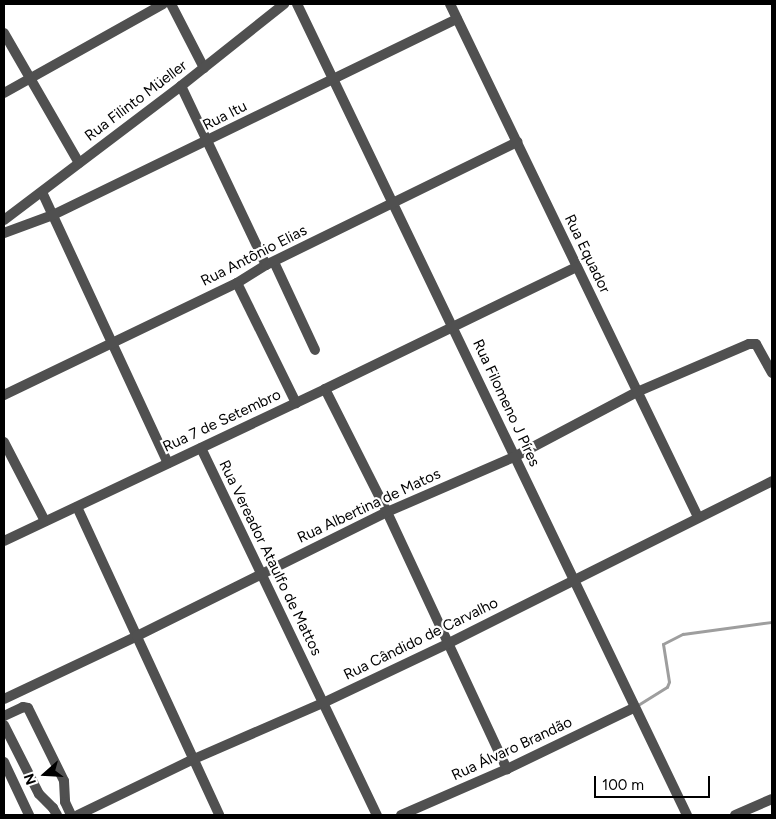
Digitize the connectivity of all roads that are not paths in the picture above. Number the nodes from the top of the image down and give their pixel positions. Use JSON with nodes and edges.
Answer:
{"nodes":[{"id":1,"x":163,"y":4,"type":"edge"},
{"id":2,"x":171,"y":4,"type":"edge"},
{"id":3,"x":284,"y":4,"type":"edge"},
{"id":4,"x":297,"y":4,"type":"edge"},
{"id":5,"x":450,"y":4,"type":"edge"},
{"id":6,"x":457,"y":19,"type":"junction"},
{"id":7,"x":4,"y":33,"type":"edge"},
{"id":8,"x":204,"y":68,"type":"junction"},
{"id":9,"x":29,"y":78,"type":"junction"},
{"id":10,"x":332,"y":78,"type":"junction"},
{"id":11,"x":181,"y":86,"type":"junction"},
{"id":12,"x":4,"y":93,"type":"edge"},
{"id":13,"x":208,"y":142,"type":"junction"},
{"id":14,"x":516,"y":142,"type":"junction"},
{"id":15,"x":79,"y":163,"type":"junction"},
{"id":16,"x":42,"y":192,"type":"junction"},
{"id":17,"x":393,"y":203,"type":"junction"},
{"id":18,"x":53,"y":215,"type":"junction"},
{"id":19,"x":4,"y":220,"type":"edge"},
{"id":20,"x":4,"y":233,"type":"edge"},
{"id":21,"x":270,"y":263,"type":"junction"},
{"id":22,"x":576,"y":267,"type":"junction"},
{"id":23,"x":237,"y":283,"type":"junction"},
{"id":24,"x":453,"y":328,"type":"junction"},
{"id":25,"x":112,"y":343,"type":"junction"},
{"id":26,"x":315,"y":350,"type":"dead end"},
{"id":27,"x":772,"y":373,"type":"edge"},
{"id":28,"x":325,"y":390,"type":"junction"},
{"id":29,"x":637,"y":392,"type":"junction"},
{"id":30,"x":4,"y":395,"type":"edge"},
{"id":31,"x":296,"y":403,"type":"junction"},
{"id":32,"x":4,"y":442,"type":"edge"},
{"id":33,"x":201,"y":448,"type":"junction"},
{"id":34,"x":514,"y":457,"type":"junction"},
{"id":35,"x":168,"y":463,"type":"junction"},
{"id":36,"x":772,"y":481,"type":"edge"},
{"id":37,"x":77,"y":507,"type":"junction"},
{"id":38,"x":387,"y":512,"type":"junction"},
{"id":39,"x":698,"y":517,"type":"junction"},
{"id":40,"x":45,"y":521,"type":"junction"},
{"id":41,"x":4,"y":541,"type":"edge"},
{"id":42,"x":262,"y":574,"type":"junction"},
{"id":43,"x":574,"y":579,"type":"junction"},
{"id":44,"x":137,"y":636,"type":"junction"},
{"id":45,"x":447,"y":644,"type":"junction"},
{"id":46,"x":4,"y":699,"type":"edge"},
{"id":47,"x":323,"y":703,"type":"junction"},
{"id":48,"x":634,"y":708,"type":"junction"},
{"id":49,"x":4,"y":716,"type":"edge"},
{"id":50,"x":4,"y":725,"type":"edge"},
{"id":51,"x":194,"y":759,"type":"junction"},
{"id":52,"x":4,"y":762,"type":"edge"},
{"id":53,"x":507,"y":769,"type":"junction"},
{"id":54,"x":772,"y":798,"type":"edge"},
{"id":55,"x":29,"y":815,"type":"edge"},
{"id":56,"x":57,"y":815,"type":"edge"},
{"id":57,"x":71,"y":815,"type":"edge"},
{"id":58,"x":78,"y":815,"type":"edge"},
{"id":59,"x":220,"y":815,"type":"edge"},
{"id":60,"x":377,"y":815,"type":"edge"},
{"id":61,"x":401,"y":815,"type":"edge"},
{"id":62,"x":687,"y":815,"type":"edge"},
{"id":63,"x":735,"y":815,"type":"edge"}],
"edges":[{"from":1,"to":9,"type":"street"},
{"from":2,"to":8,"type":"street"},
{"from":3,"to":8,"type":"street","name":"Rua Filinto Müeller"},
{"from":4,"to":10,"type":"street","name":"Rua Filomeno J Píres"},
{"from":5,"to":6,"type":"street","name":"Rua Equador"},
{"from":6,"to":10,"type":"street","name":"Rua Itu"},
{"from":6,"to":14,"type":"street","name":"Rua Equador"},
{"from":7,"to":9,"type":"street"},
{"from":8,"to":11,"type":"street","name":"Rua Filinto Müeller"},
{"from":9,"to":12,"type":"street"},
{"from":9,"to":15,"type":"street"},
{"from":10,"to":13,"type":"street","name":"Rua Itu"},
{"from":10,"to":17,"type":"street","name":"Rua Filomeno J Píres"},
{"from":11,"to":13,"type":"street"},
{"from":11,"to":15,"type":"street","name":"Rua Filinto Müeller"},
{"from":13,"to":18,"type":"street","name":"Rua Itu"},
{"from":13,"to":21,"type":"street"},
{"from":14,"to":17,"type":"street","name":"Rua Antônio Elias"},
{"from":14,"to":22,"type":"street","name":"Rua Equador"},
{"from":15,"to":16,"type":"street","name":"Rua Filinto Müeller"},
{"from":16,"to":18,"type":"street"},
{"from":16,"to":19,"type":"street","name":"Rua Filinto Müeller"},
{"from":17,"to":21,"type":"street","name":"Rua Antônio Elias"},
{"from":17,"to":24,"type":"street","name":"Rua Filomeno J Píres"},
{"from":18,"to":20,"type":"street","name":"Rua Itu"},
{"from":18,"to":25,"type":"street"},
{"from":21,"to":23,"type":"street","name":"Rua Antônio Elias"},
{"from":21,"to":26,"type":"street"},
{"from":22,"to":24,"type":"street","name":"Rua 7 de Setembro"},
{"from":22,"to":29,"type":"street","name":"Rua Equador"},
{"from":23,"to":25,"type":"street","name":"Rua Antônio Elias"},
{"from":23,"to":31,"type":"street"},
{"from":24,"to":28,"type":"street","name":"Rua 7 de Setembro"},
{"from":24,"to":34,"type":"street","name":"Rua Filomeno J Píres"},
{"from":25,"to":30,"type":"street","name":"Rua Antônio Elias"},
{"from":25,"to":35,"type":"street"},
{"from":27,"to":29,"type":"street","name":"Rua Albertina de Matos"},
{"from":28,"to":31,"type":"street","name":"Rua 7 de Setembro"},
{"from":28,"to":38,"type":"street"},
{"from":29,"to":34,"type":"street","name":"Rua Albertina de Matos"},
{"from":29,"to":39,"type":"street","name":"Rua Equador"},
{"from":31,"to":33,"type":"street","name":"Rua 7 de Setembro"},
{"from":32,"to":40,"type":"street"},
{"from":33,"to":35,"type":"street","name":"Rua 7 de Setembro"},
{"from":33,"to":42,"type":"street","name":"Rua Vereador Ataulfo de Mattos"},
{"from":34,"to":38,"type":"street","name":"Rua Albertina de Matos"},
{"from":34,"to":43,"type":"street","name":"Rua Filomeno J Píres"},
{"from":35,"to":37,"type":"street","name":"Rua 7 de Setembro"},
{"from":36,"to":39,"type":"street","name":"Rua Cândido de Carvalho"},
{"from":37,"to":40,"type":"street","name":"Rua 7 de Setembro"},
{"from":37,"to":44,"type":"street"},
{"from":38,"to":42,"type":"street","name":"Rua Albertina de Matos"},
{"from":38,"to":45,"type":"street"},
{"from":39,"to":43,"type":"street","name":"Rua Cândido de Carvalho"},
{"from":40,"to":41,"type":"street","name":"Rua 7 de Setembro"},
{"from":42,"to":44,"type":"street","name":"Rua Albertina de Matos"},
{"from":42,"to":47,"type":"street","name":"Rua Vereador Ataulfo de Mattos"},
{"from":43,"to":45,"type":"street","name":"Rua Cândido de Carvalho"},
{"from":43,"to":48,"type":"street","name":"Rua Filomeno J Píres"},
{"from":44,"to":46,"type":"street","name":"Rua Albertina de Matos"},
{"from":44,"to":51,"type":"street"},
{"from":45,"to":47,"type":"street","name":"Rua Cândido de Carvalho"},
{"from":45,"to":53,"type":"street"},
{"from":47,"to":51,"type":"street","name":"Rua Cândido de Carvalho"},
{"from":47,"to":60,"type":"street","name":"Rua Vereador Ataulfo de Mattos"},
{"from":48,"to":53,"type":"street","name":"Rua Álvaro Brandão"},
{"from":48,"to":62,"type":"street","name":"Rua Filomeno J Píres"},
{"from":49,"to":57,"type":"street"},
{"from":50,"to":56,"type":"street"},
{"from":51,"to":58,"type":"street","name":"Rua Cândido de Carvalho"},
{"from":51,"to":59,"type":"street"},
{"from":52,"to":55,"type":"street"},
{"from":53,"to":61,"type":"street","name":"Rua Álvaro Brandão"},
{"from":54,"to":63,"type":"street"}]}
